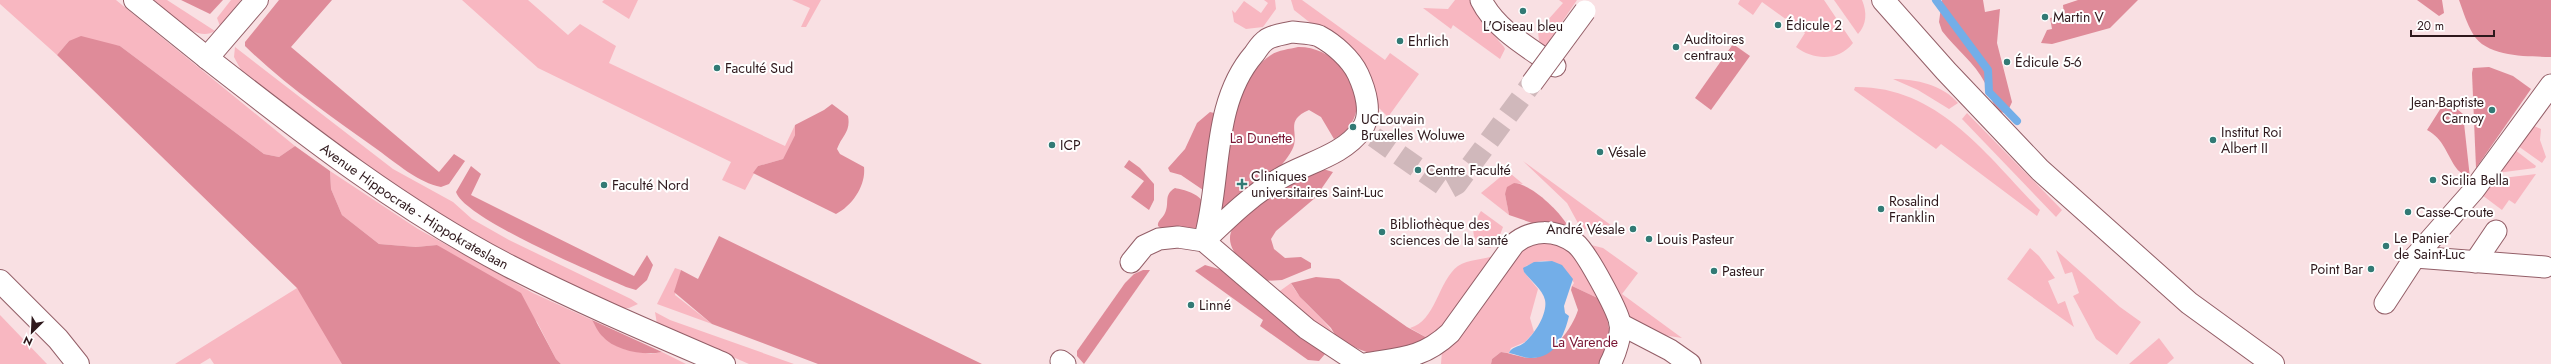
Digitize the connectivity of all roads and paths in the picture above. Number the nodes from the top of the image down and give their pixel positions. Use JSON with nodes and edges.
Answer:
{"nodes":[{"id":1,"x":135,"y":0,"type":"edge"},
{"id":2,"x":257,"y":0,"type":"edge"},
{"id":3,"x":1481,"y":0,"type":"edge"},
{"id":4,"x":1883,"y":0,"type":"edge"},
{"id":5,"x":1589,"y":5,"type":"edge"},
{"id":6,"x":207,"y":58,"type":"junction"},
{"id":7,"x":1555,"y":66,"type":"dead end"},
{"id":8,"x":1532,"y":83,"type":"tunnel mouth"},
{"id":9,"x":2551,"y":85,"type":"edge"},
{"id":10,"x":2496,"y":231,"type":"dead end"},
{"id":11,"x":1204,"y":241,"type":"junction"},
{"id":12,"x":2415,"y":257,"type":"junction"},
{"id":13,"x":1132,"y":262,"type":"dead end"},
{"id":14,"x":2475,"y":262,"type":"junction"},
{"id":15,"x":2545,"y":267,"type":"dead end"},
{"id":16,"x":0,"y":281,"type":"edge"},
{"id":17,"x":2385,"y":304,"type":"dead end"},
{"id":18,"x":1620,"y":324,"type":"junction"},
{"id":19,"x":78,"y":364,"type":"edge"},
{"id":20,"x":724,"y":364,"type":"edge"},
{"id":21,"x":1360,"y":364,"type":"edge"},
{"id":22,"x":1364,"y":364,"type":"edge"},
{"id":23,"x":1610,"y":364,"type":"edge"},
{"id":24,"x":1690,"y":364,"type":"edge"},
{"id":25,"x":2273,"y":364,"type":"edge"}],
"edges":[{"from":1,"to":6,"type":"street","name":"Avenue Hippocrate - Hippokrateslaan"},
{"from":2,"to":6,"type":"street"},
{"from":3,"to":7,"type":"street"},
{"from":4,"to":25,"type":"street"},
{"from":5,"to":8,"type":"street","bridge":true},
{"from":6,"to":20,"type":"street","name":"Avenue Hippocrate - Hippokrateslaan"},
{"from":9,"to":12,"type":"street"},
{"from":10,"to":14,"type":"street"},
{"from":11,"to":11,"type":"street"},
{"from":11,"to":13,"type":"street"},
{"from":11,"to":21,"type":"street"},
{"from":12,"to":14,"type":"street"},
{"from":12,"to":17,"type":"street"},
{"from":14,"to":15,"type":"street"},
{"from":16,"to":19,"type":"street"},
{"from":18,"to":22,"type":"street"},
{"from":18,"to":23,"type":"street"},
{"from":18,"to":24,"type":"street"}]}
